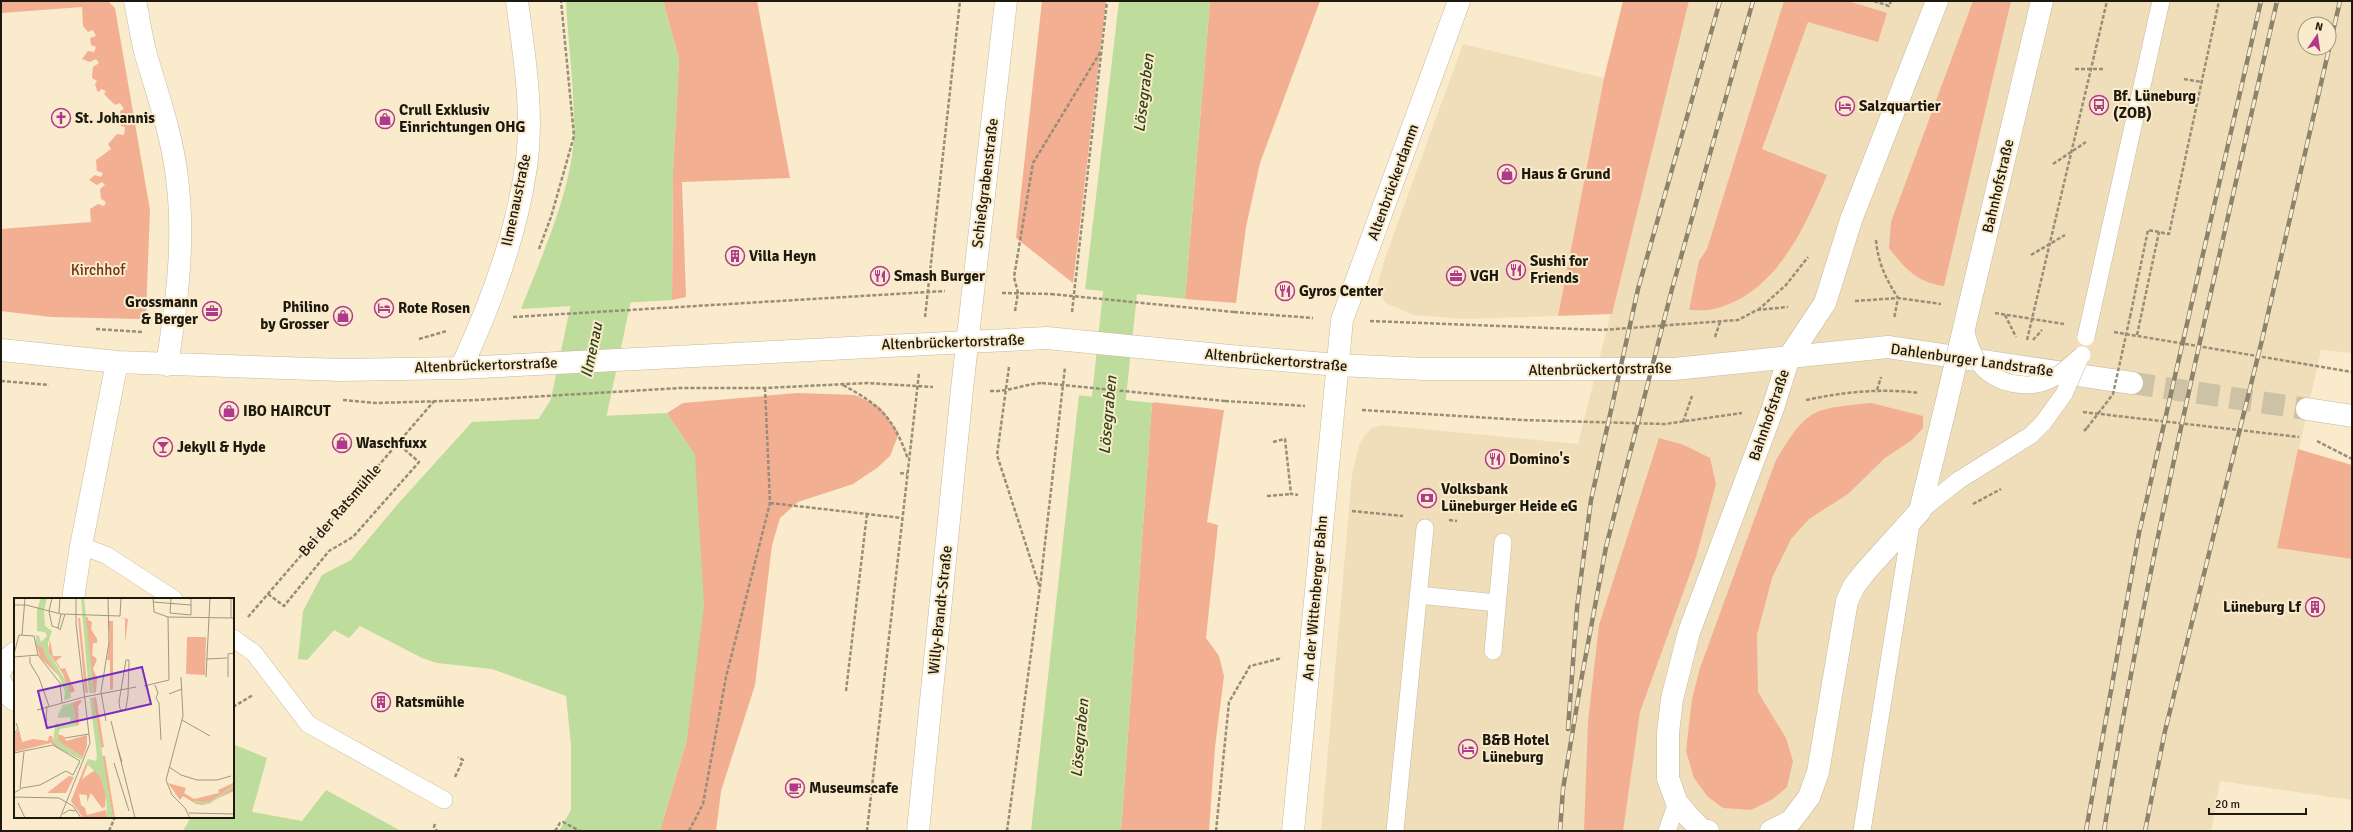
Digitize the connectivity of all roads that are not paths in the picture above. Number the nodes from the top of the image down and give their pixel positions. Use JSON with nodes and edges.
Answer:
{"nodes":[{"id":1,"x":135,"y":1,"type":"edge"},
{"id":2,"x":517,"y":1,"type":"edge"},
{"id":3,"x":1006,"y":1,"type":"edge"},
{"id":4,"x":1458,"y":1,"type":"edge"},
{"id":5,"x":1937,"y":1,"type":"edge"},
{"id":6,"x":2042,"y":1,"type":"edge"},
{"id":7,"x":2161,"y":1,"type":"edge"},
{"id":8,"x":1964,"y":326,"type":"junction"},
{"id":9,"x":967,"y":342,"type":"junction"},
{"id":10,"x":1,"y":350,"type":"edge"},
{"id":11,"x":2082,"y":355,"type":"junction"},
{"id":12,"x":1789,"y":357,"type":"junction"},
{"id":13,"x":117,"y":362,"type":"junction"},
{"id":14,"x":167,"y":365,"type":"junction"},
{"id":15,"x":1338,"y":365,"type":"junction"},
{"id":16,"x":461,"y":368,"type":"junction"},
{"id":17,"x":2132,"y":383,"type":"tunnel mouth"},
{"id":18,"x":962,"y":389,"type":"joint"},
{"id":19,"x":2307,"y":409,"type":"tunnel mouth"},
{"id":20,"x":2352,"y":416,"type":"edge"},
{"id":21,"x":1916,"y":515,"type":"junction"},
{"id":22,"x":1425,"y":528,"type":"dead end"},
{"id":23,"x":1504,"y":542,"type":"dead end"},
{"id":24,"x":81,"y":546,"type":"junction"},
{"id":25,"x":1418,"y":594,"type":"junction"},
{"id":26,"x":73,"y":598,"type":"edge"},
{"id":27,"x":172,"y":598,"type":"edge"},
{"id":28,"x":1497,"y":603,"type":"junction"},
{"id":29,"x":234,"y":639,"type":"edge"},
{"id":30,"x":1493,"y":651,"type":"dead end"},
{"id":31,"x":1,"y":653,"type":"edge"},
{"id":32,"x":14,"y":653,"type":"edge"},
{"id":33,"x":14,"y":654,"type":"edge"},
{"id":34,"x":1,"y":670,"type":"edge"},
{"id":35,"x":1,"y":683,"type":"edge"},
{"id":36,"x":14,"y":699,"type":"edge"},
{"id":37,"x":444,"y":800,"type":"dead end"},
{"id":38,"x":1677,"y":803,"type":"junction"},
{"id":39,"x":1792,"y":826,"type":"edge"},
{"id":40,"x":918,"y":831,"type":"edge"},
{"id":41,"x":1293,"y":831,"type":"edge"},
{"id":42,"x":1395,"y":831,"type":"edge"},
{"id":43,"x":1667,"y":831,"type":"edge"},
{"id":44,"x":1708,"y":831,"type":"edge"},
{"id":45,"x":1771,"y":831,"type":"edge"},
{"id":46,"x":1862,"y":831,"type":"edge"}],
"edges":[{"from":1,"to":14,"type":"street"},
{"from":2,"to":16,"type":"street","name":"Ilmenaustraße"},
{"from":3,"to":9,"type":"street","name":"Schießgrabenstraße"},
{"from":4,"to":15,"type":"street","name":"Altenbrückerdamm"},
{"from":5,"to":12,"type":"street","name":"Bahnhofstraße"},
{"from":6,"to":8,"type":"street","name":"Bahnhofstraße","bridge":true},
{"from":7,"to":11,"type":"lane","name":"Bahnhofstraße","bridge":true},
{"from":8,"to":11,"type":"lane","bridge":true},
{"from":8,"to":21,"type":"street","name":"Bahnhofstraße","bridge":true},
{"from":9,"to":15,"type":"street","name":"Altenbrückertorstraße","bridge":true},
{"from":9,"to":16,"type":"street","name":"Altenbrückertorstraße"},
{"from":9,"to":18,"type":"street","name":"Schießgrabenstraße"},
{"from":10,"to":13,"type":"street","name":"Altenbrückertorstraße"},
{"from":11,"to":21,"type":"lane","name":"Bahnhofstraße","bridge":true},
{"from":12,"to":15,"type":"street","name":"Altenbrückertorstraße"},
{"from":12,"to":17,"type":"street","name":"Dahlenburger Landstraße"},
{"from":12,"to":38,"type":"street","name":"Bahnhofstraße"},
{"from":13,"to":14,"type":"street","name":"Altenbrückertorstraße"},
{"from":13,"to":24,"type":"street"},
{"from":14,"to":16,"type":"street","name":"Altenbrückertorstraße"},
{"from":15,"to":41,"type":"street","name":"An der Wittenberger Bahn"},
{"from":18,"to":40,"type":"street","name":"Willy-Brandt-Straße"},
{"from":19,"to":20,"type":"street"},
{"from":21,"to":39,"type":"street","name":"Bahnhofstraße"},
{"from":21,"to":46,"type":"lane"},
{"from":22,"to":25,"type":"lane"},
{"from":23,"to":28,"type":"lane"},
{"from":24,"to":26,"type":"street"},
{"from":24,"to":27,"type":"lane"},
{"from":25,"to":28,"type":"lane"},
{"from":25,"to":42,"type":"lane"},
{"from":28,"to":30,"type":"lane"},
{"from":29,"to":37,"type":"lane"},
{"from":31,"to":32,"type":"lane"},
{"from":33,"to":34,"type":"street"},
{"from":35,"to":36,"type":"street"},
{"from":38,"to":43,"type":"lane"},
{"from":38,"to":44,"type":"street","name":"Bahnhofstraße"},
{"from":39,"to":45,"type":"street","name":"Bahnhofstraße"}]}
